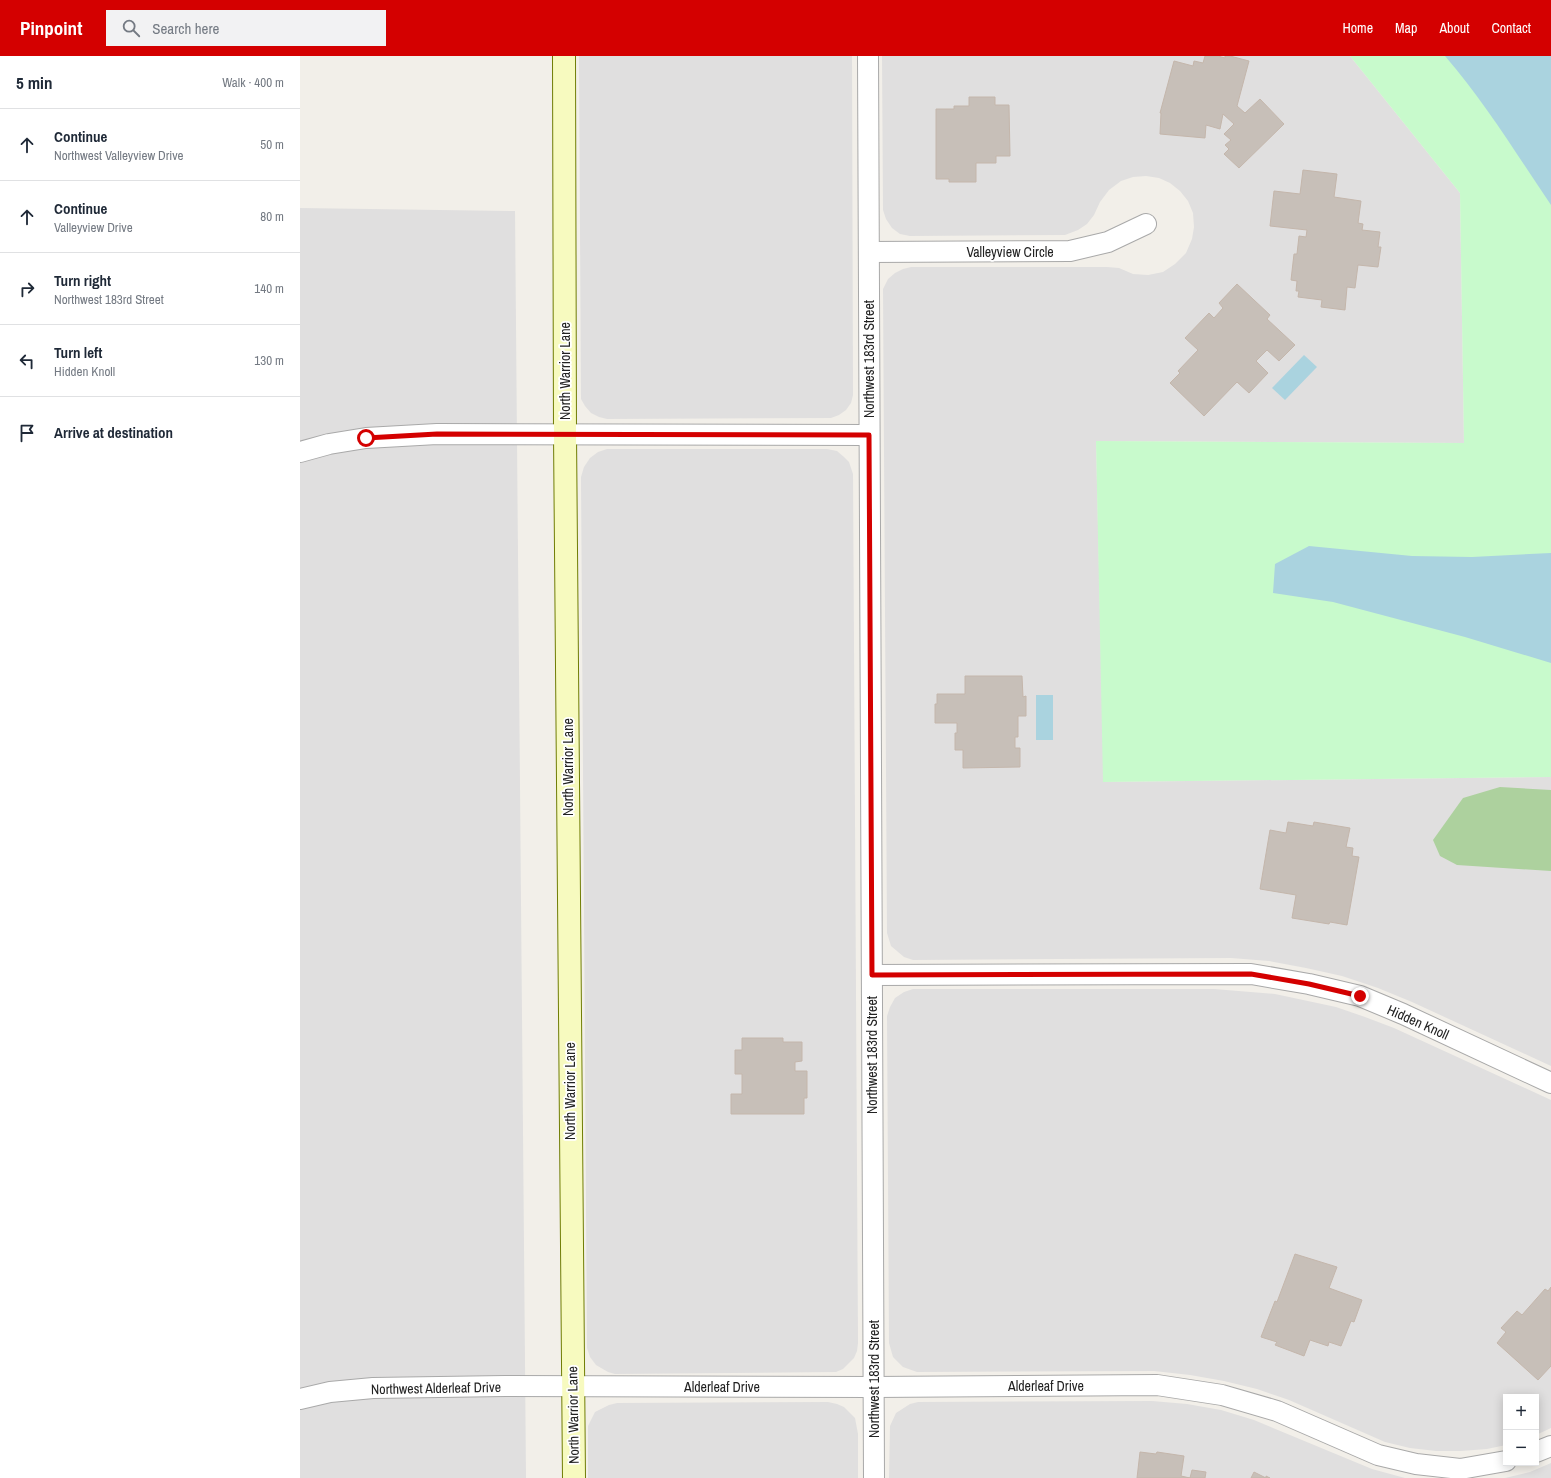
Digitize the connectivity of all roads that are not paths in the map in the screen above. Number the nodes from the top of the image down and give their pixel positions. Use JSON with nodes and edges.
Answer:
{"nodes":[{"id":1,"x":564,"y":56,"type":"edge"},
{"id":2,"x":868,"y":56,"type":"edge"},
{"id":3,"x":1146,"y":224,"type":"dead end"},
{"id":4,"x":868,"y":252,"type":"junction"},
{"id":5,"x":566,"y":434,"type":"junction"},
{"id":6,"x":869,"y":435,"type":"junction"},
{"id":7,"x":300,"y":452,"type":"edge"},
{"id":8,"x":872,"y":975,"type":"junction"},
{"id":9,"x":1551,"y":1083,"type":"edge"},
{"id":10,"x":573,"y":1387,"type":"junction"},
{"id":11,"x":874,"y":1387,"type":"junction"},
{"id":12,"x":300,"y":1399,"type":"edge"},
{"id":13,"x":1551,"y":1446,"type":"edge"},
{"id":14,"x":1539,"y":1451,"type":"edge"},
{"id":15,"x":1503,"y":1461,"type":"edge"},
{"id":16,"x":574,"y":1478,"type":"edge"},
{"id":17,"x":874,"y":1478,"type":"edge"}],
"edges":[{"from":1,"to":5,"type":"street","name":"North Warrior Lane"},
{"from":2,"to":4,"type":"street","name":"Northwest 183rd Street"},
{"from":3,"to":4,"type":"street","name":"Valleyview Circle"},
{"from":4,"to":6,"type":"street","name":"Northwest 183rd Street"},
{"from":5,"to":6,"type":"street"},
{"from":5,"to":7,"type":"street"},
{"from":5,"to":10,"type":"street","name":"North Warrior Lane"},
{"from":6,"to":8,"type":"street","name":"Northwest 183rd Street"},
{"from":8,"to":9,"type":"street","name":"Hidden Knoll"},
{"from":8,"to":11,"type":"street","name":"Northwest 183rd Street"},
{"from":10,"to":11,"type":"street","name":"Alderleaf Drive"},
{"from":10,"to":12,"type":"street","name":"Northwest Alderleaf Drive"},
{"from":10,"to":16,"type":"street","name":"North Warrior Lane"},
{"from":11,"to":15,"type":"street","name":"Alderleaf Drive"},
{"from":11,"to":17,"type":"street","name":"Northwest 183rd Street"},
{"from":13,"to":14,"type":"street"}]}
